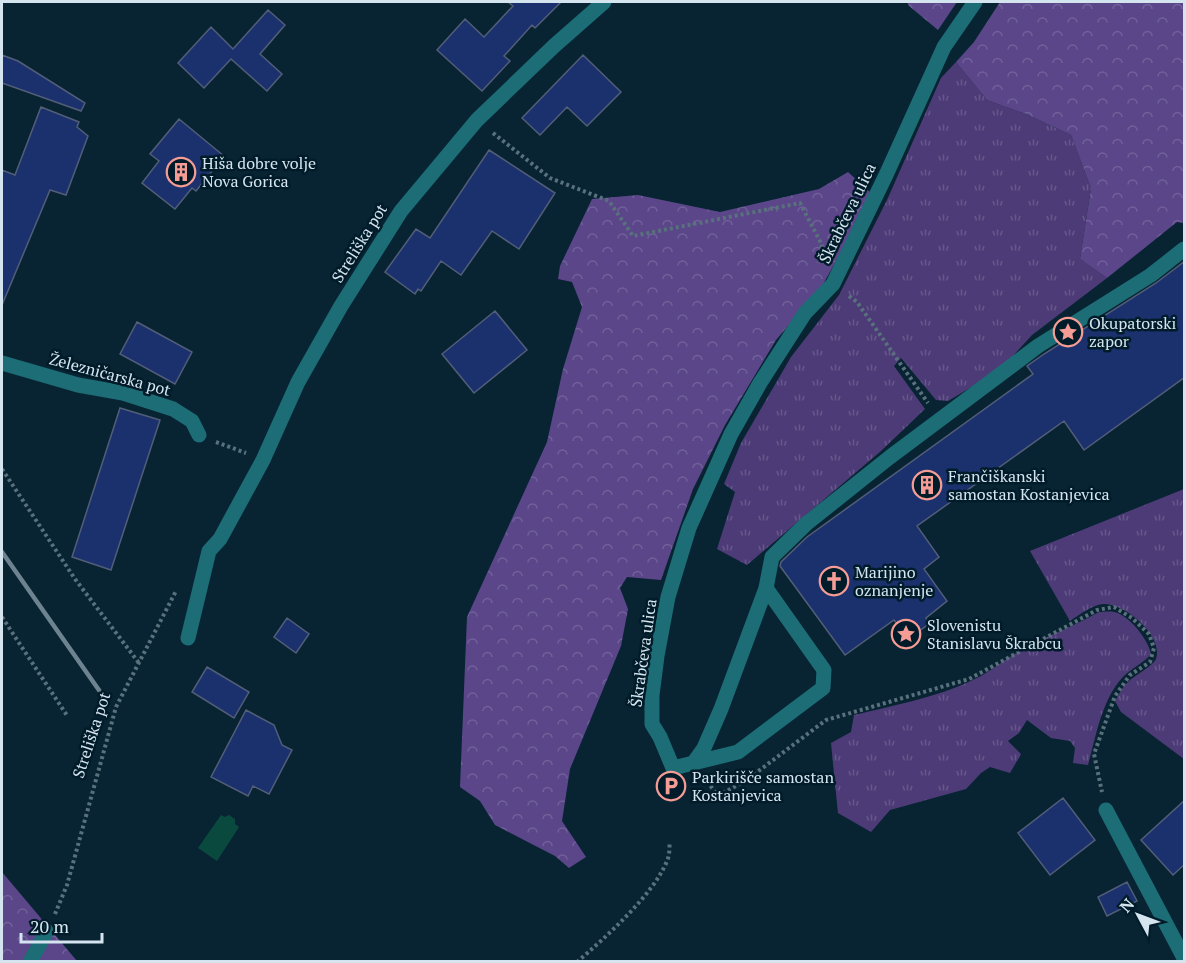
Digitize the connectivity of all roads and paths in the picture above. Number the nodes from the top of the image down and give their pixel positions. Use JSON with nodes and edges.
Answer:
{"nodes":[{"id":1,"x":604,"y":2,"type":"edge"},
{"id":2,"x":975,"y":2,"type":"edge"},
{"id":3,"x":477,"y":120,"type":"junction"},
{"id":4,"x":1185,"y":249,"type":"edge"},
{"id":5,"x":816,"y":268,"type":"dead end"},
{"id":6,"x":833,"y":284,"type":"junction"},
{"id":7,"x":2,"y":363,"type":"edge"},
{"id":8,"x":922,"y":411,"type":"dead end"},
{"id":9,"x":199,"y":435,"type":"joint"},
{"id":10,"x":263,"y":460,"type":"junction"},
{"id":11,"x":2,"y":469,"type":"edge"},
{"id":12,"x":182,"y":585,"type":"dead end"},
{"id":13,"x":766,"y":588,"type":"junction"},
{"id":14,"x":2,"y":617,"type":"edge"},
{"id":15,"x":188,"y":638,"type":"dead end"},
{"id":16,"x":139,"y":663,"type":"junction"},
{"id":17,"x":68,"y":717,"type":"dead end"},
{"id":18,"x":694,"y":762,"type":"junction"},
{"id":19,"x":1107,"y":810,"type":"joint"},
{"id":20,"x":670,"y":842,"type":"dead end"},
{"id":21,"x":55,"y":913,"type":"dead end"},
{"id":22,"x":48,"y":931,"type":"dead end"},
{"id":23,"x":1185,"y":958,"type":"edge"},
{"id":24,"x":30,"y":962,"type":"edge"},
{"id":25,"x":577,"y":962,"type":"edge"}],
"edges":[{"from":1,"to":3,"type":"street","name":"Streliška pot"},
{"from":2,"to":6,"type":"street","name":"Škrabčeva ulica"},
{"from":3,"to":5,"type":"path"},
{"from":3,"to":10,"type":"street","name":"Streliška pot"},
{"from":4,"to":13,"type":"street"},
{"from":6,"to":8,"type":"path"},
{"from":6,"to":18,"type":"street","name":"Škrabčeva ulica"},
{"from":7,"to":9,"type":"street","name":"Železničarska pot"},
{"from":9,"to":10,"type":"path"},
{"from":10,"to":15,"type":"street","name":"Streliška pot"},
{"from":11,"to":16,"type":"path"},
{"from":12,"to":16,"type":"path","name":"Streliška pot"},
{"from":13,"to":18,"type":"street"},
{"from":13,"to":18,"type":"street","name":"Škrabčeva ulica"},
{"from":14,"to":17,"type":"path"},
{"from":16,"to":21,"type":"path","name":"Streliška pot"},
{"from":18,"to":19,"type":"path"},
{"from":19,"to":23,"type":"street"},
{"from":20,"to":25,"type":"path"},
{"from":22,"to":24,"type":"street"}]}
